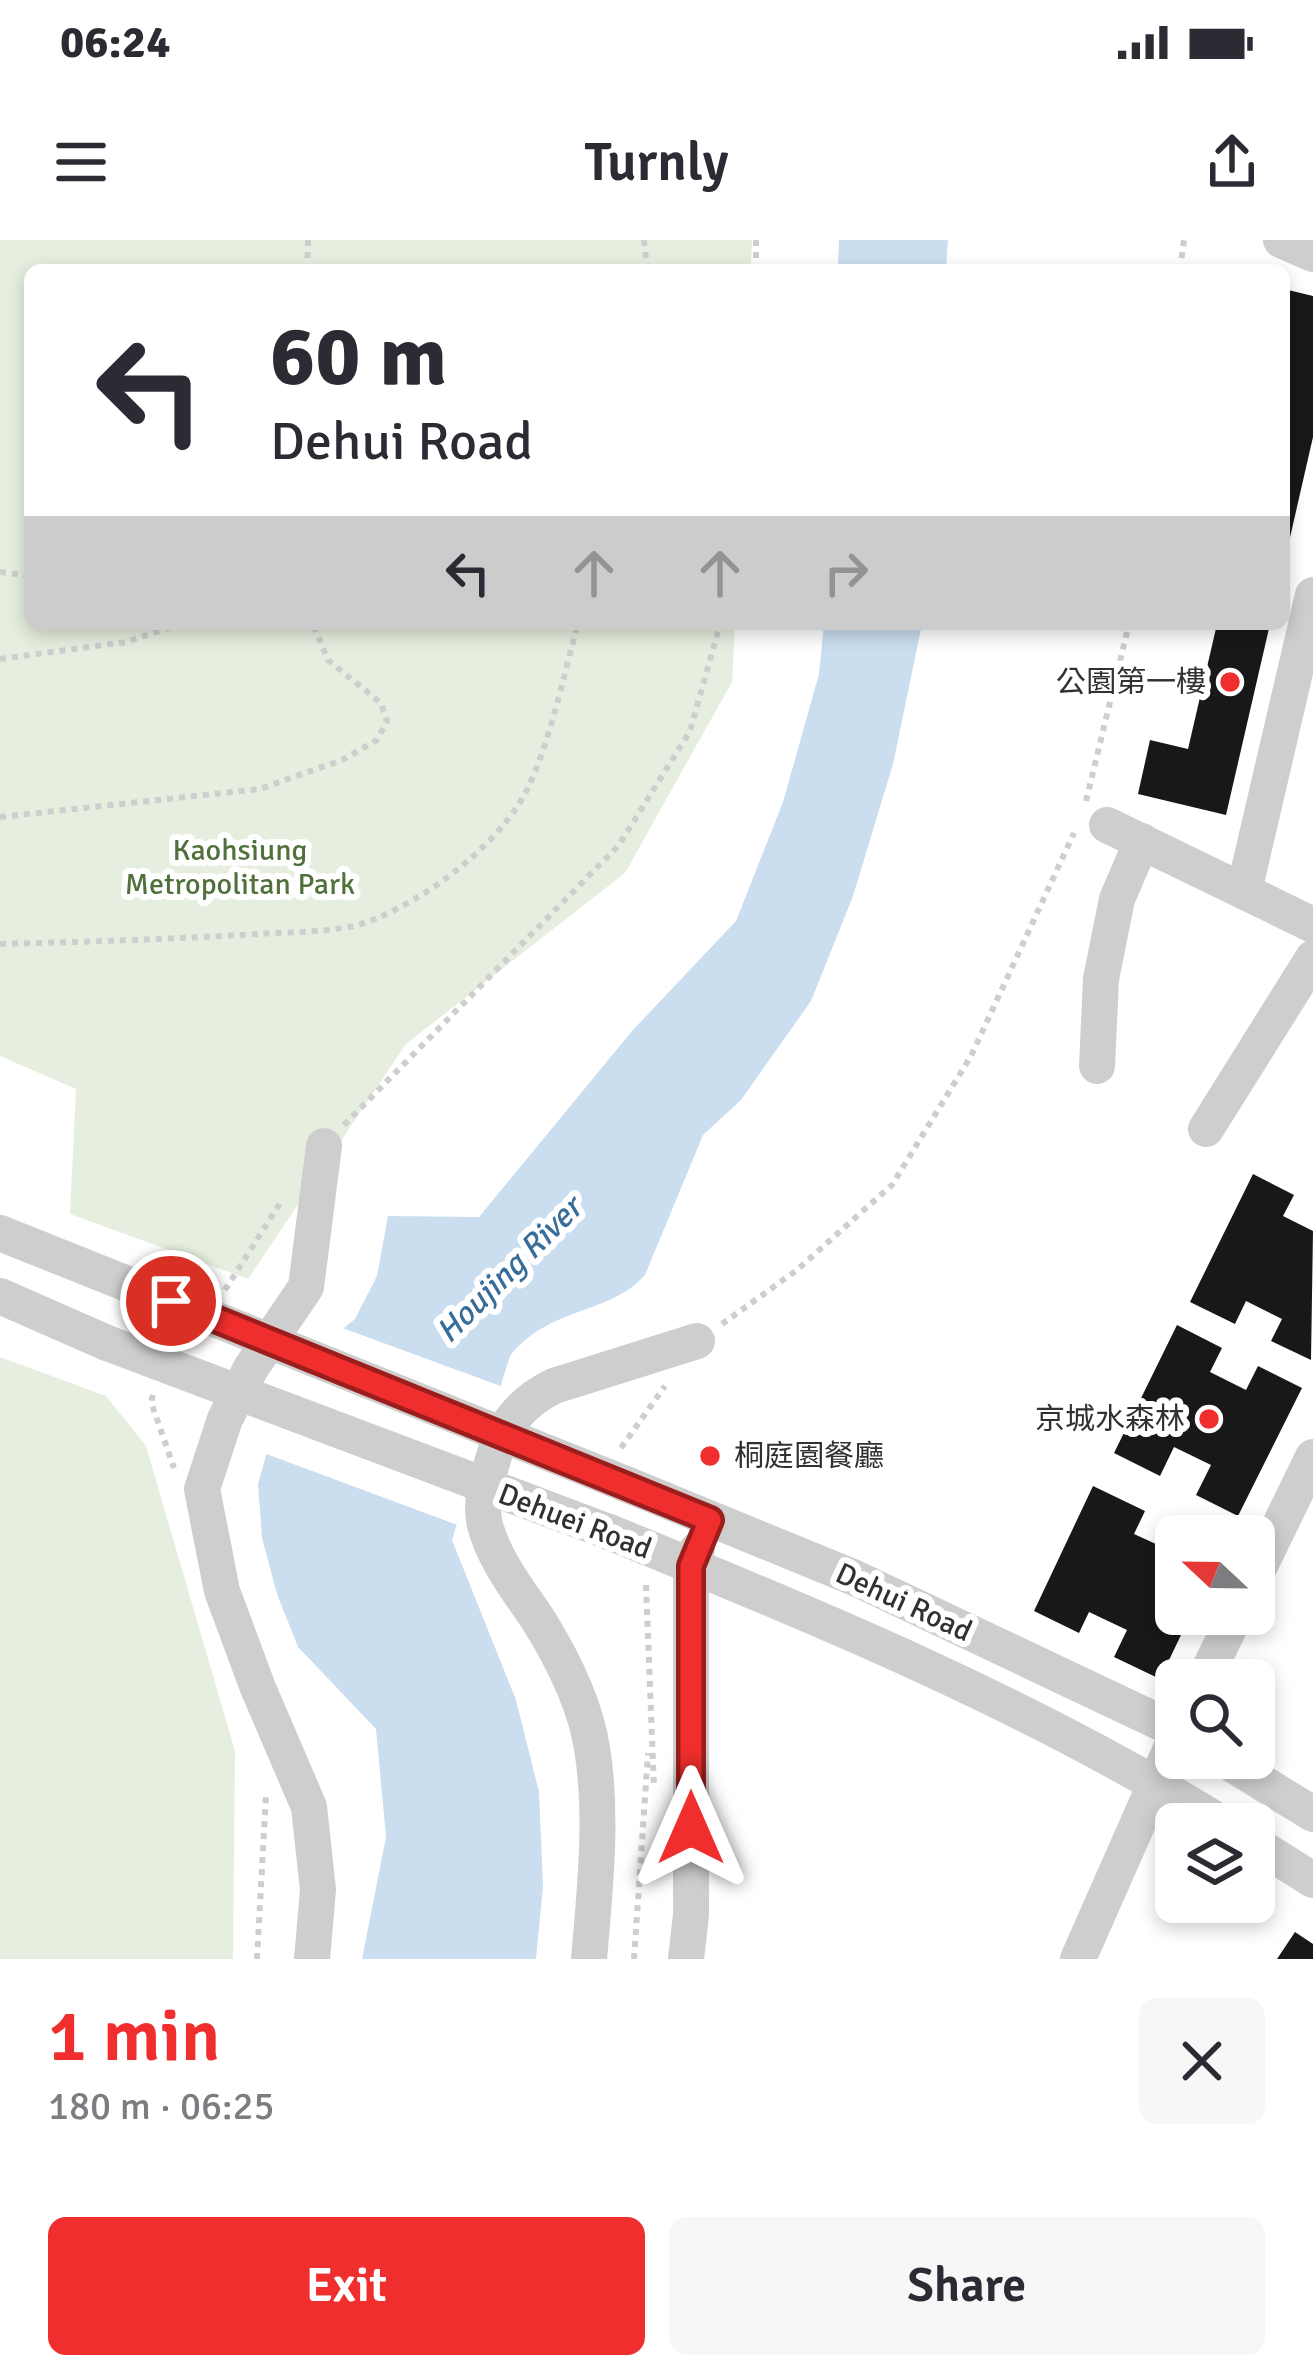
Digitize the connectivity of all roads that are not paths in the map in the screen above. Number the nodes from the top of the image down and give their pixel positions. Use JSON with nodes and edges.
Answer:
{"nodes":[{"id":1,"x":1281,"y":240,"type":"edge"},
{"id":2,"x":1313,"y":254,"type":"edge"},
{"id":3,"x":1313,"y":595,"type":"edge"},
{"id":4,"x":1095,"y":818,"type":"road end"},
{"id":5,"x":1142,"y":841,"type":"junction"},
{"id":6,"x":1244,"y":891,"type":"junction"},
{"id":7,"x":1313,"y":926,"type":"edge"},
{"id":8,"x":1313,"y":958,"type":"edge"},
{"id":9,"x":1096,"y":1066,"type":"dead end"},
{"id":10,"x":1206,"y":1129,"type":"dead end"},
{"id":11,"x":324,"y":1146,"type":"road end"},
{"id":12,"x":0,"y":1233,"type":"edge"},
{"id":13,"x":0,"y":1296,"type":"edge"},
{"id":14,"x":697,"y":1341,"type":"road end"},
{"id":15,"x":1313,"y":1457,"type":"edge"},
{"id":16,"x":623,"y":1468,"type":"joint"},
{"id":17,"x":710,"y":1520,"type":"junction"},
{"id":18,"x":1275,"y":1535,"type":"edge"},
{"id":19,"x":691,"y":1566,"type":"junction"},
{"id":20,"x":1155,"y":1723,"type":"edge"},
{"id":21,"x":1256,"y":1779,"type":"edge"},
{"id":22,"x":1154,"y":1781,"type":"junction"},
{"id":23,"x":1189,"y":1803,"type":"edge"},
{"id":24,"x":1313,"y":1814,"type":"edge"},
{"id":25,"x":1275,"y":1856,"type":"edge"},
{"id":26,"x":1313,"y":1880,"type":"edge"},
{"id":27,"x":312,"y":1959,"type":"edge"},
{"id":28,"x":589,"y":1959,"type":"edge"},
{"id":29,"x":686,"y":1959,"type":"edge"},
{"id":30,"x":1078,"y":1959,"type":"edge"}],
"edges":[{"from":1,"to":2,"type":"street"},
{"from":3,"to":6,"type":"street"},
{"from":4,"to":5,"type":"street"},
{"from":5,"to":6,"type":"street"},
{"from":5,"to":9,"type":"street"},
{"from":6,"to":7,"type":"street"},
{"from":8,"to":10,"type":"street"},
{"from":11,"to":27,"type":"street"},
{"from":12,"to":16,"type":"street","name":"Dehuei Road","bridge":true},
{"from":13,"to":19,"type":"street","name":"Dehuei Road","bridge":true},
{"from":14,"to":28,"type":"street"},
{"from":15,"to":18,"type":"street"},
{"from":16,"to":17,"type":"street","name":"Dehui Road"},
{"from":17,"to":19,"type":"street"},
{"from":17,"to":20,"type":"street","name":"Dehui Road"},
{"from":19,"to":22,"type":"street","name":"Dehuei Road"},
{"from":19,"to":29,"type":"street"},
{"from":21,"to":24,"type":"street"},
{"from":22,"to":23,"type":"street","name":"Dehuei Road"},
{"from":22,"to":30,"type":"street"},
{"from":25,"to":26,"type":"street"}]}
